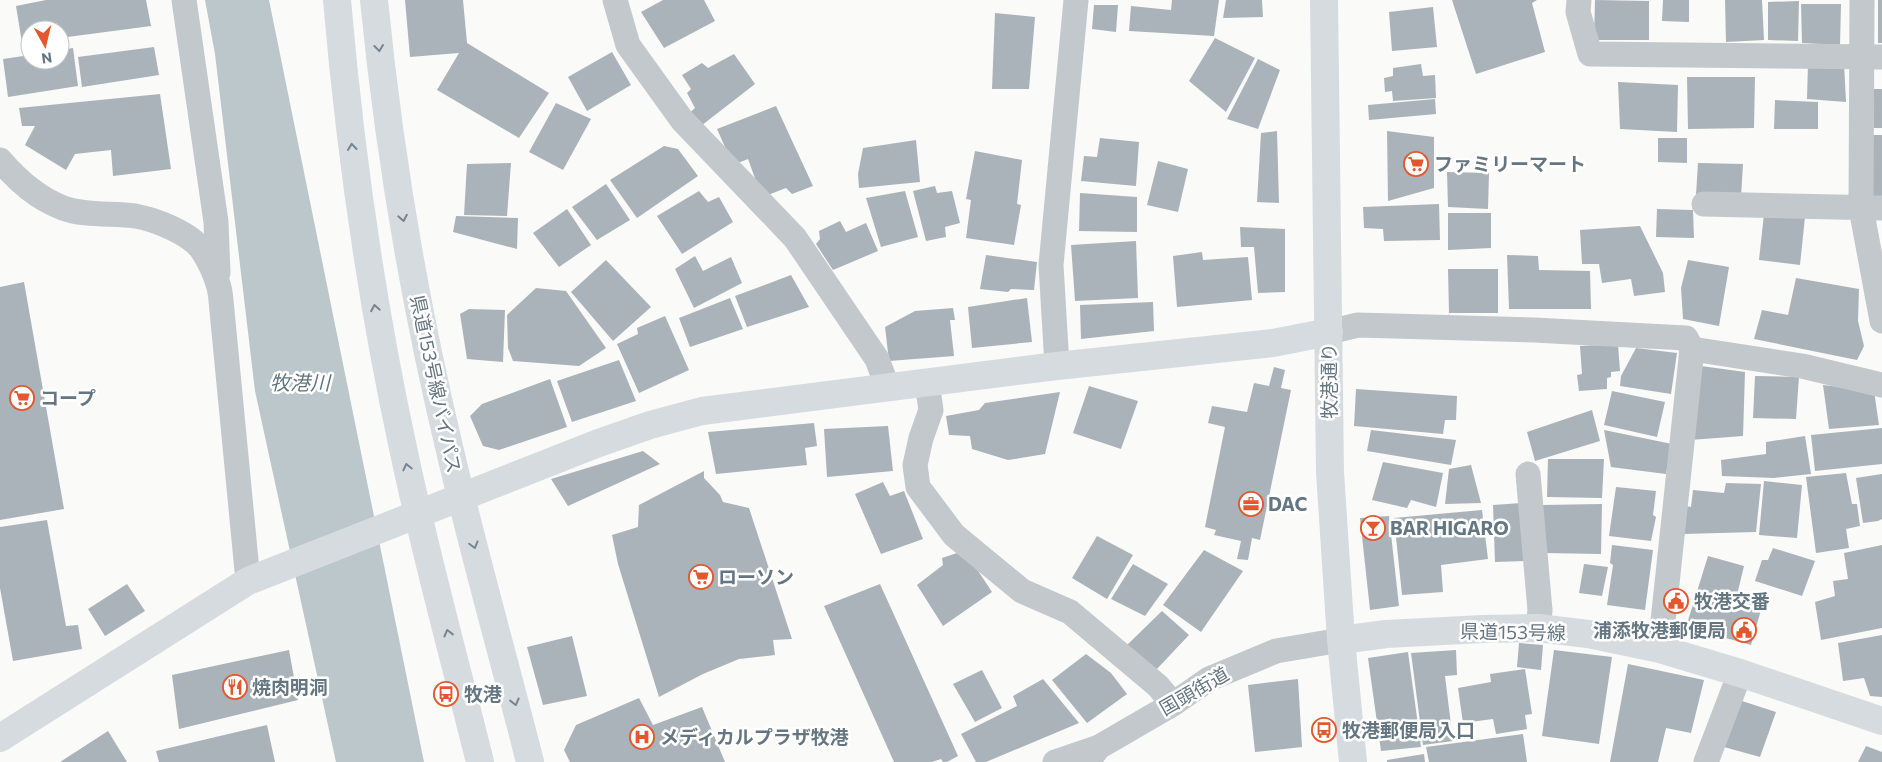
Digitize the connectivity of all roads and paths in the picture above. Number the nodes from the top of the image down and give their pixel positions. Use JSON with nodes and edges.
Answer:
{"nodes":[{"id":1,"x":184,"y":0,"type":"edge"},
{"id":2,"x":337,"y":0,"type":"edge"},
{"id":3,"x":374,"y":0,"type":"edge"},
{"id":4,"x":615,"y":0,"type":"edge"},
{"id":5,"x":1076,"y":0,"type":"edge"},
{"id":6,"x":1324,"y":0,"type":"edge"},
{"id":7,"x":1579,"y":0,"type":"edge"},
{"id":8,"x":1862,"y":0,"type":"edge"},
{"id":9,"x":1872,"y":57,"type":"edge"},
{"id":10,"x":0,"y":160,"type":"edge"},
{"id":11,"x":1704,"y":204,"type":"dead end"},
{"id":12,"x":1871,"y":208,"type":"edge"},
{"id":13,"x":218,"y":284,"type":"junction"},
{"id":14,"x":1882,"y":321,"type":"edge"},
{"id":15,"x":1329,"y":332,"type":"junction"},
{"id":16,"x":1692,"y":349,"type":"junction"},
{"id":17,"x":1057,"y":366,"type":"junction"},
{"id":18,"x":928,"y":383,"type":"junction"},
{"id":19,"x":1882,"y":385,"type":"edge"},
{"id":20,"x":887,"y":386,"type":"junction"},
{"id":21,"x":1528,"y":474,"type":"dead end"},
{"id":22,"x":462,"y":498,"type":"junction"},
{"id":23,"x":418,"y":514,"type":"junction"},
{"id":24,"x":248,"y":581,"type":"junction"},
{"id":25,"x":1538,"y":628,"type":"junction"},
{"id":26,"x":1341,"y":640,"type":"junction"},
{"id":27,"x":1660,"y":649,"type":"junction"},
{"id":28,"x":1740,"y":673,"type":"junction"},
{"id":29,"x":1173,"y":704,"type":"junction"},
{"id":30,"x":1882,"y":721,"type":"edge"},
{"id":31,"x":0,"y":738,"type":"edge"},
{"id":32,"x":1094,"y":754,"type":"edge"},
{"id":33,"x":480,"y":762,"type":"edge"},
{"id":34,"x":530,"y":762,"type":"edge"},
{"id":35,"x":1055,"y":762,"type":"edge"},
{"id":36,"x":1353,"y":762,"type":"edge"},
{"id":37,"x":1706,"y":762,"type":"edge"}],
"edges":[{"from":1,"to":13,"type":"street"},
{"from":23,"to":2,"type":"main road","one_way":true},
{"from":3,"to":22,"type":"main road","name":"県道153号線バイパス","one_way":true},
{"from":4,"to":20,"type":"street"},
{"from":5,"to":17,"type":"street"},
{"from":6,"to":15,"type":"main road","name":"牧港通り"},
{"from":7,"to":9,"type":"street"},
{"from":8,"to":9,"type":"street"},
{"from":9,"to":12,"type":"street"},
{"from":10,"to":13,"type":"street"},
{"from":11,"to":12,"type":"street"},
{"from":12,"to":14,"type":"street"},
{"from":13,"to":24,"type":"street"},
{"from":15,"to":16,"type":"street"},
{"from":15,"to":17,"type":"main road"},
{"from":15,"to":26,"type":"main road","name":"牧港通り"},
{"from":16,"to":19,"type":"street"},
{"from":16,"to":27,"type":"street"},
{"from":17,"to":18,"type":"main road"},
{"from":18,"to":20,"type":"main road"},
{"from":18,"to":29,"type":"street"},
{"from":20,"to":22,"type":"main road"},
{"from":21,"to":25,"type":"street"},
{"from":22,"to":23,"type":"main road"},
{"from":22,"to":34,"type":"main road","name":"県道153号線バイパス","one_way":true},
{"from":23,"to":24,"type":"main road"},
{"from":33,"to":23,"type":"main road","one_way":true},
{"from":24,"to":31,"type":"main road"},
{"from":25,"to":26,"type":"main road","name":"県道153号線"},
{"from":25,"to":27,"type":"main road","name":"県道153号線"},
{"from":26,"to":29,"type":"street","name":"国頭街道"},
{"from":26,"to":36,"type":"main road","name":"牧港通り"},
{"from":27,"to":28,"type":"main road","name":"県道153号線"},
{"from":28,"to":30,"type":"main road","name":"県道153号線"},
{"from":28,"to":37,"type":"street"},
{"from":29,"to":32,"type":"street","name":"国頭街道"},
{"from":32,"to":35,"type":"street","name":"国頭街道"}]}
